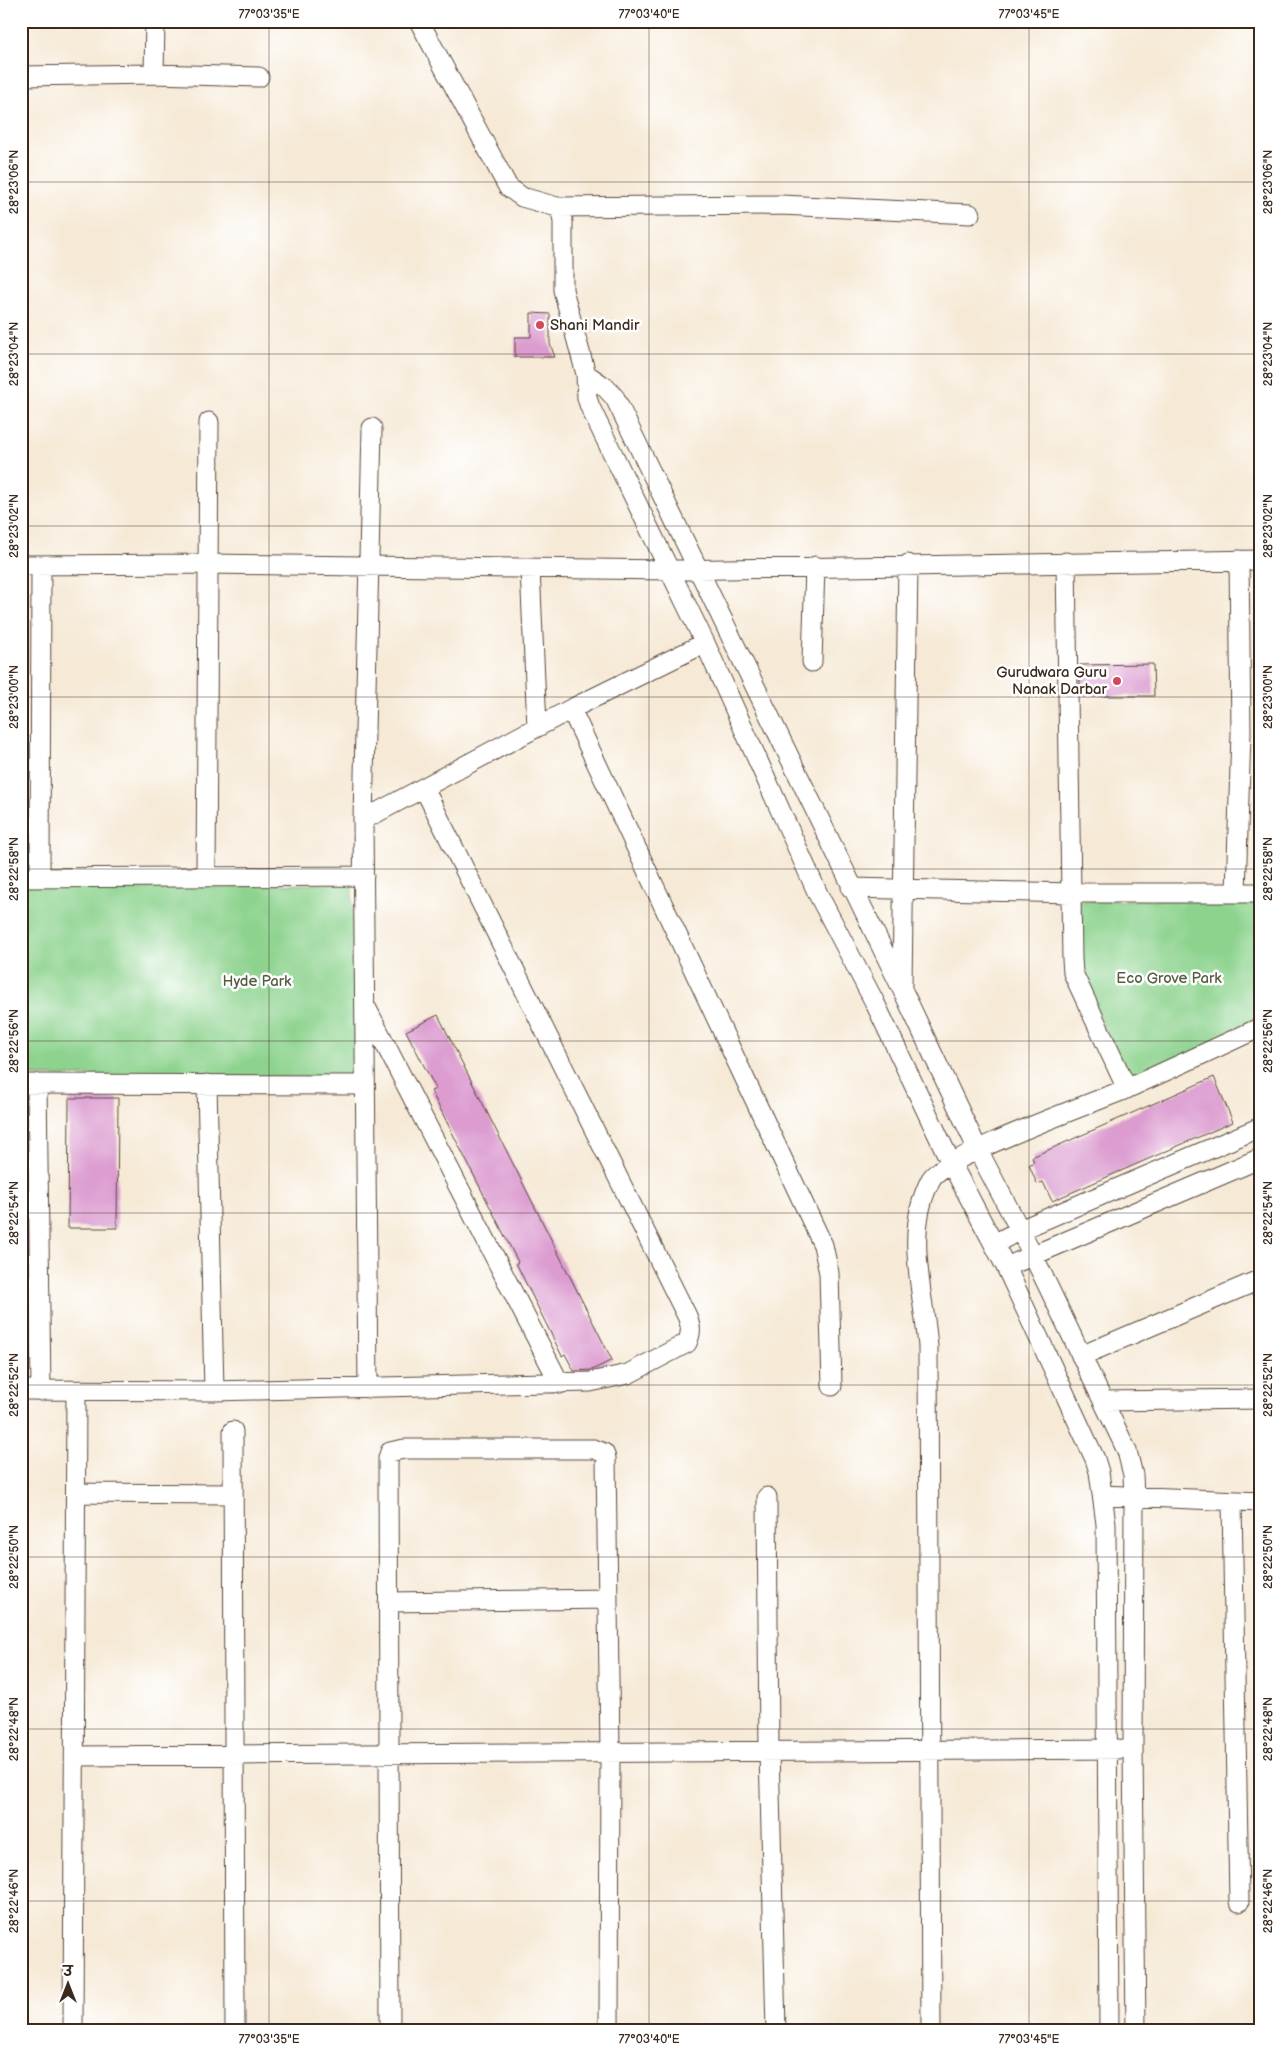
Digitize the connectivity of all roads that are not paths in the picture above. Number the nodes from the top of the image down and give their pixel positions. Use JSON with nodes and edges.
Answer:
{"nodes":[{"id":1,"x":155,"y":21,"type":"edge"},
{"id":2,"x":420,"y":21,"type":"edge"},
{"id":3,"x":154,"y":74,"type":"junction"},
{"id":4,"x":21,"y":76,"type":"edge"},
{"id":5,"x":259,"y":77,"type":"dead end"},
{"id":6,"x":557,"y":207,"type":"junction"},
{"id":7,"x":970,"y":214,"type":"dead end"},
{"id":8,"x":586,"y":374,"type":"junction"},
{"id":9,"x":209,"y":422,"type":"dead end"},
{"id":10,"x":372,"y":428,"type":"dead end"},
{"id":11,"x":1239,"y":560,"type":"junction"},
{"id":12,"x":1261,"y":560,"type":"edge"},
{"id":13,"x":1066,"y":562,"type":"junction"},
{"id":14,"x":210,"y":564,"type":"junction"},
{"id":15,"x":908,"y":564,"type":"junction"},
{"id":16,"x":21,"y":565,"type":"edge"},
{"id":17,"x":41,"y":565,"type":"junction"},
{"id":18,"x":370,"y":566,"type":"junction"},
{"id":19,"x":815,"y":566,"type":"junction"},
{"id":20,"x":530,"y":568,"type":"junction"},
{"id":21,"x":698,"y":569,"type":"junction"},
{"id":22,"x":668,"y":570,"type":"junction"},
{"id":23,"x":705,"y":643,"type":"junction"},
{"id":24,"x":812,"y":662,"type":"dead end"},
{"id":25,"x":571,"y":709,"type":"junction"},
{"id":26,"x":538,"y":727,"type":"junction"},
{"id":27,"x":424,"y":788,"type":"junction"},
{"id":28,"x":363,"y":820,"type":"junction"},
{"id":29,"x":364,"y":876,"type":"junction"},
{"id":30,"x":206,"y":877,"type":"junction"},
{"id":31,"x":21,"y":878,"type":"edge"},
{"id":32,"x":40,"y":878,"type":"junction"},
{"id":33,"x":851,"y":888,"type":"junction"},
{"id":34,"x":905,"y":889,"type":"junction"},
{"id":35,"x":1072,"y":893,"type":"junction"},
{"id":36,"x":1236,"y":893,"type":"junction"},
{"id":37,"x":1261,"y":893,"type":"edge"},
{"id":38,"x":902,"y":989,"type":"junction"},
{"id":39,"x":365,"y":1005,"type":"junction"},
{"id":40,"x":1261,"y":1027,"type":"edge"},
{"id":41,"x":29,"y":1084,"type":"edge"},
{"id":42,"x":207,"y":1084,"type":"junction"},
{"id":43,"x":365,"y":1085,"type":"junction"},
{"id":44,"x":1127,"y":1089,"type":"junction"},
{"id":45,"x":1261,"y":1127,"type":"edge"},
{"id":46,"x":978,"y":1150,"type":"junction"},
{"id":47,"x":1261,"y":1158,"type":"edge"},
{"id":48,"x":951,"y":1163,"type":"junction"},
{"id":49,"x":1020,"y":1230,"type":"junction"},
{"id":50,"x":994,"y":1244,"type":"junction"},
{"id":51,"x":1033,"y":1255,"type":"junction"},
{"id":52,"x":1006,"y":1267,"type":"junction"},
{"id":53,"x":1261,"y":1279,"type":"edge"},
{"id":54,"x":1081,"y":1356,"type":"junction"},
{"id":55,"x":560,"y":1384,"type":"junction"},
{"id":56,"x":832,"y":1386,"type":"dead end"},
{"id":57,"x":368,"y":1388,"type":"junction"},
{"id":58,"x":21,"y":1390,"type":"edge"},
{"id":59,"x":214,"y":1390,"type":"junction"},
{"id":60,"x":41,"y":1391,"type":"junction"},
{"id":61,"x":76,"y":1391,"type":"junction"},
{"id":62,"x":1261,"y":1399,"type":"edge"},
{"id":63,"x":1103,"y":1401,"type":"junction"},
{"id":64,"x":233,"y":1431,"type":"dead end"},
{"id":65,"x":76,"y":1493,"type":"junction"},
{"id":66,"x":233,"y":1494,"type":"junction"},
{"id":67,"x":1102,"y":1495,"type":"junction"},
{"id":68,"x":767,"y":1497,"type":"dead end"},
{"id":69,"x":1134,"y":1498,"type":"junction"},
{"id":70,"x":1232,"y":1502,"type":"junction"},
{"id":71,"x":1261,"y":1502,"type":"edge"},
{"id":72,"x":608,"y":1599,"type":"junction"},
{"id":73,"x":388,"y":1602,"type":"junction"},
{"id":74,"x":1133,"y":1748,"type":"junction"},
{"id":75,"x":1107,"y":1749,"type":"junction"},
{"id":76,"x":769,"y":1751,"type":"junction"},
{"id":77,"x":930,"y":1751,"type":"junction"},
{"id":78,"x":610,"y":1752,"type":"junction"},
{"id":79,"x":234,"y":1755,"type":"junction"},
{"id":80,"x":389,"y":1755,"type":"junction"},
{"id":81,"x":76,"y":1756,"type":"junction"},
{"id":82,"x":1239,"y":1902,"type":"dead end"},
{"id":83,"x":390,"y":2029,"type":"dead end"},
{"id":84,"x":74,"y":2031,"type":"edge"},
{"id":85,"x":235,"y":2031,"type":"edge"},
{"id":86,"x":609,"y":2031,"type":"edge"},
{"id":87,"x":776,"y":2031,"type":"edge"},
{"id":88,"x":931,"y":2031,"type":"edge"},
{"id":89,"x":1109,"y":2031,"type":"edge"},
{"id":90,"x":1136,"y":2031,"type":"edge"}],
"edges":[{"from":1,"to":3,"type":"street"},
{"from":2,"to":6,"type":"street"},
{"from":3,"to":4,"type":"street"},
{"from":3,"to":5,"type":"street"},
{"from":6,"to":7,"type":"street"},
{"from":6,"to":8,"type":"street"},
{"from":8,"to":21,"type":"street"},
{"from":8,"to":22,"type":"street"},
{"from":9,"to":14,"type":"street"},
{"from":10,"to":18,"type":"street"},
{"from":11,"to":12,"type":"street"},
{"from":11,"to":13,"type":"street"},
{"from":11,"to":36,"type":"street"},
{"from":13,"to":15,"type":"street"},
{"from":13,"to":35,"type":"street"},
{"from":14,"to":17,"type":"street"},
{"from":14,"to":18,"type":"street"},
{"from":14,"to":30,"type":"street"},
{"from":15,"to":19,"type":"street"},
{"from":15,"to":34,"type":"street"},
{"from":16,"to":17,"type":"street"},
{"from":17,"to":32,"type":"street"},
{"from":18,"to":20,"type":"street"},
{"from":18,"to":28,"type":"street"},
{"from":19,"to":21,"type":"street"},
{"from":19,"to":24,"type":"street"},
{"from":20,"to":22,"type":"street"},
{"from":20,"to":26,"type":"street"},
{"from":21,"to":22,"type":"street"},
{"from":21,"to":33,"type":"street"},
{"from":22,"to":23,"type":"street"},
{"from":23,"to":25,"type":"street"},
{"from":23,"to":48,"type":"street"},
{"from":25,"to":26,"type":"street"},
{"from":25,"to":56,"type":"street"},
{"from":26,"to":27,"type":"street"},
{"from":27,"to":28,"type":"street"},
{"from":27,"to":55,"type":"street"},
{"from":28,"to":29,"type":"street"},
{"from":29,"to":30,"type":"street"},
{"from":29,"to":39,"type":"street"},
{"from":30,"to":32,"type":"street"},
{"from":31,"to":32,"type":"street"},
{"from":33,"to":34,"type":"street"},
{"from":33,"to":38,"type":"street"},
{"from":34,"to":35,"type":"street"},
{"from":34,"to":38,"type":"street"},
{"from":35,"to":36,"type":"street"},
{"from":35,"to":44,"type":"street"},
{"from":36,"to":37,"type":"street"},
{"from":38,"to":46,"type":"street"},
{"from":39,"to":43,"type":"street"},
{"from":39,"to":55,"type":"street"},
{"from":40,"to":44,"type":"street"},
{"from":41,"to":42,"type":"street"},
{"from":41,"to":60,"type":"street"},
{"from":42,"to":43,"type":"street"},
{"from":42,"to":59,"type":"street"},
{"from":43,"to":57,"type":"street"},
{"from":44,"to":46,"type":"street"},
{"from":45,"to":49,"type":"street"},
{"from":46,"to":48,"type":"street"},
{"from":46,"to":49,"type":"street"},
{"from":47,"to":51,"type":"street"},
{"from":48,"to":50,"type":"street"},
{"from":48,"to":77,"type":"street"},
{"from":49,"to":50,"type":"street"},
{"from":49,"to":51,"type":"street"},
{"from":50,"to":52,"type":"street"},
{"from":51,"to":52,"type":"street"},
{"from":51,"to":54,"type":"street"},
{"from":52,"to":67,"type":"street"},
{"from":53,"to":54,"type":"street"},
{"from":54,"to":63,"type":"street"},
{"from":55,"to":57,"type":"street"},
{"from":57,"to":59,"type":"street"},
{"from":58,"to":60,"type":"street"},
{"from":59,"to":61,"type":"street"},
{"from":60,"to":61,"type":"street"},
{"from":61,"to":65,"type":"street"},
{"from":62,"to":63,"type":"street"},
{"from":63,"to":69,"type":"street"},
{"from":64,"to":66,"type":"street"},
{"from":65,"to":66,"type":"street"},
{"from":65,"to":81,"type":"street"},
{"from":66,"to":79,"type":"street"},
{"from":67,"to":69,"type":"street"},
{"from":67,"to":75,"type":"street"},
{"from":68,"to":76,"type":"street"},
{"from":69,"to":70,"type":"street"},
{"from":69,"to":74,"type":"street"},
{"from":70,"to":71,"type":"street"},
{"from":70,"to":82,"type":"street"},
{"from":72,"to":73,"type":"street"},
{"from":72,"to":73,"type":"street"},
{"from":72,"to":78,"type":"street"},
{"from":73,"to":80,"type":"street"},
{"from":74,"to":75,"type":"street"},
{"from":74,"to":90,"type":"street"},
{"from":75,"to":77,"type":"street"},
{"from":75,"to":89,"type":"street"},
{"from":76,"to":77,"type":"street"},
{"from":76,"to":78,"type":"street"},
{"from":76,"to":87,"type":"street"},
{"from":77,"to":88,"type":"street"},
{"from":78,"to":80,"type":"street"},
{"from":78,"to":86,"type":"street"},
{"from":79,"to":80,"type":"street"},
{"from":79,"to":81,"type":"street"},
{"from":79,"to":85,"type":"street"},
{"from":80,"to":83,"type":"street"},
{"from":81,"to":84,"type":"street"}]}
